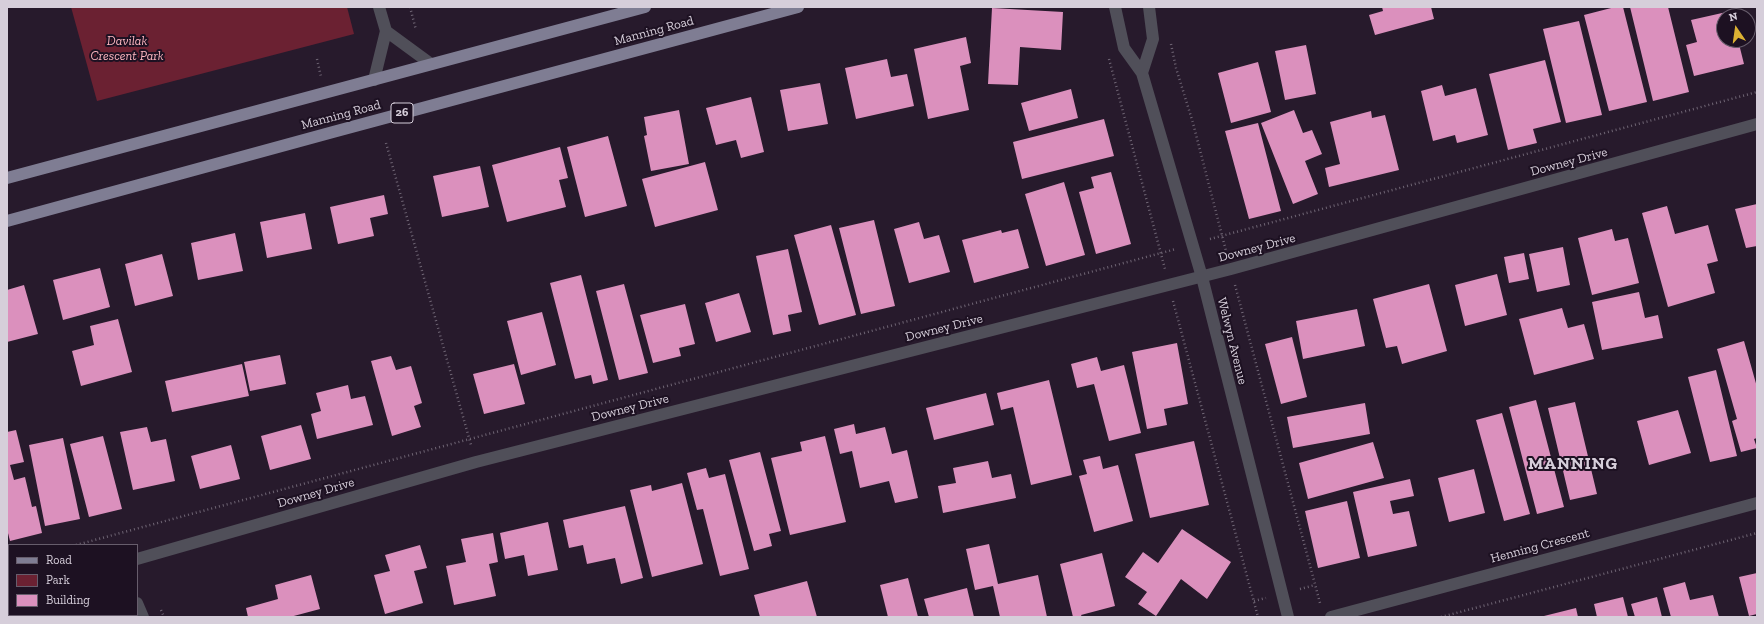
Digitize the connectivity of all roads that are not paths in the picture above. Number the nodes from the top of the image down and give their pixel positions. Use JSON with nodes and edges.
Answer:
{"nodes":[{"id":1,"x":379,"y":7,"type":"edge"},
{"id":2,"x":645,"y":7,"type":"edge"},
{"id":3,"x":798,"y":7,"type":"edge"},
{"id":4,"x":1115,"y":7,"type":"edge"},
{"id":5,"x":1149,"y":7,"type":"edge"},
{"id":6,"x":386,"y":31,"type":"junction"},
{"id":7,"x":431,"y":64,"type":"junction"},
{"id":8,"x":1142,"y":73,"type":"junction"},
{"id":9,"x":374,"y":80,"type":"junction"},
{"id":10,"x":1757,"y":124,"type":"edge"},
{"id":11,"x":7,"y":178,"type":"edge"},
{"id":12,"x":7,"y":221,"type":"edge"},
{"id":13,"x":1202,"y":277,"type":"junction"},
{"id":14,"x":1757,"y":503,"type":"edge"},
{"id":15,"x":138,"y":559,"type":"edge"},
{"id":16,"x":138,"y":605,"type":"edge"},
{"id":17,"x":143,"y":617,"type":"edge"},
{"id":18,"x":1288,"y":617,"type":"edge"},
{"id":19,"x":1331,"y":617,"type":"edge"}],
"edges":[{"from":1,"to":6,"type":"street"},
{"from":2,"to":7,"type":"main road","name":"Manning Road"},
{"from":3,"to":12,"type":"main road","name":"Manning Road","number":"26"},
{"from":4,"to":8,"type":"street","name":"Welwyn Avenue"},
{"from":5,"to":8,"type":"street"},
{"from":6,"to":7,"type":"street"},
{"from":6,"to":9,"type":"street"},
{"from":7,"to":9,"type":"main road","name":"Manning Road"},
{"from":8,"to":13,"type":"street","name":"Welwyn Avenue"},
{"from":9,"to":11,"type":"main road","name":"Manning Road"},
{"from":10,"to":13,"type":"street","name":"Downey Drive"},
{"from":13,"to":15,"type":"street","name":"Downey Drive"},
{"from":13,"to":18,"type":"street","name":"Welwyn Avenue"},
{"from":14,"to":19,"type":"street","name":"Henning Crescent"},
{"from":16,"to":17,"type":"street"}]}
